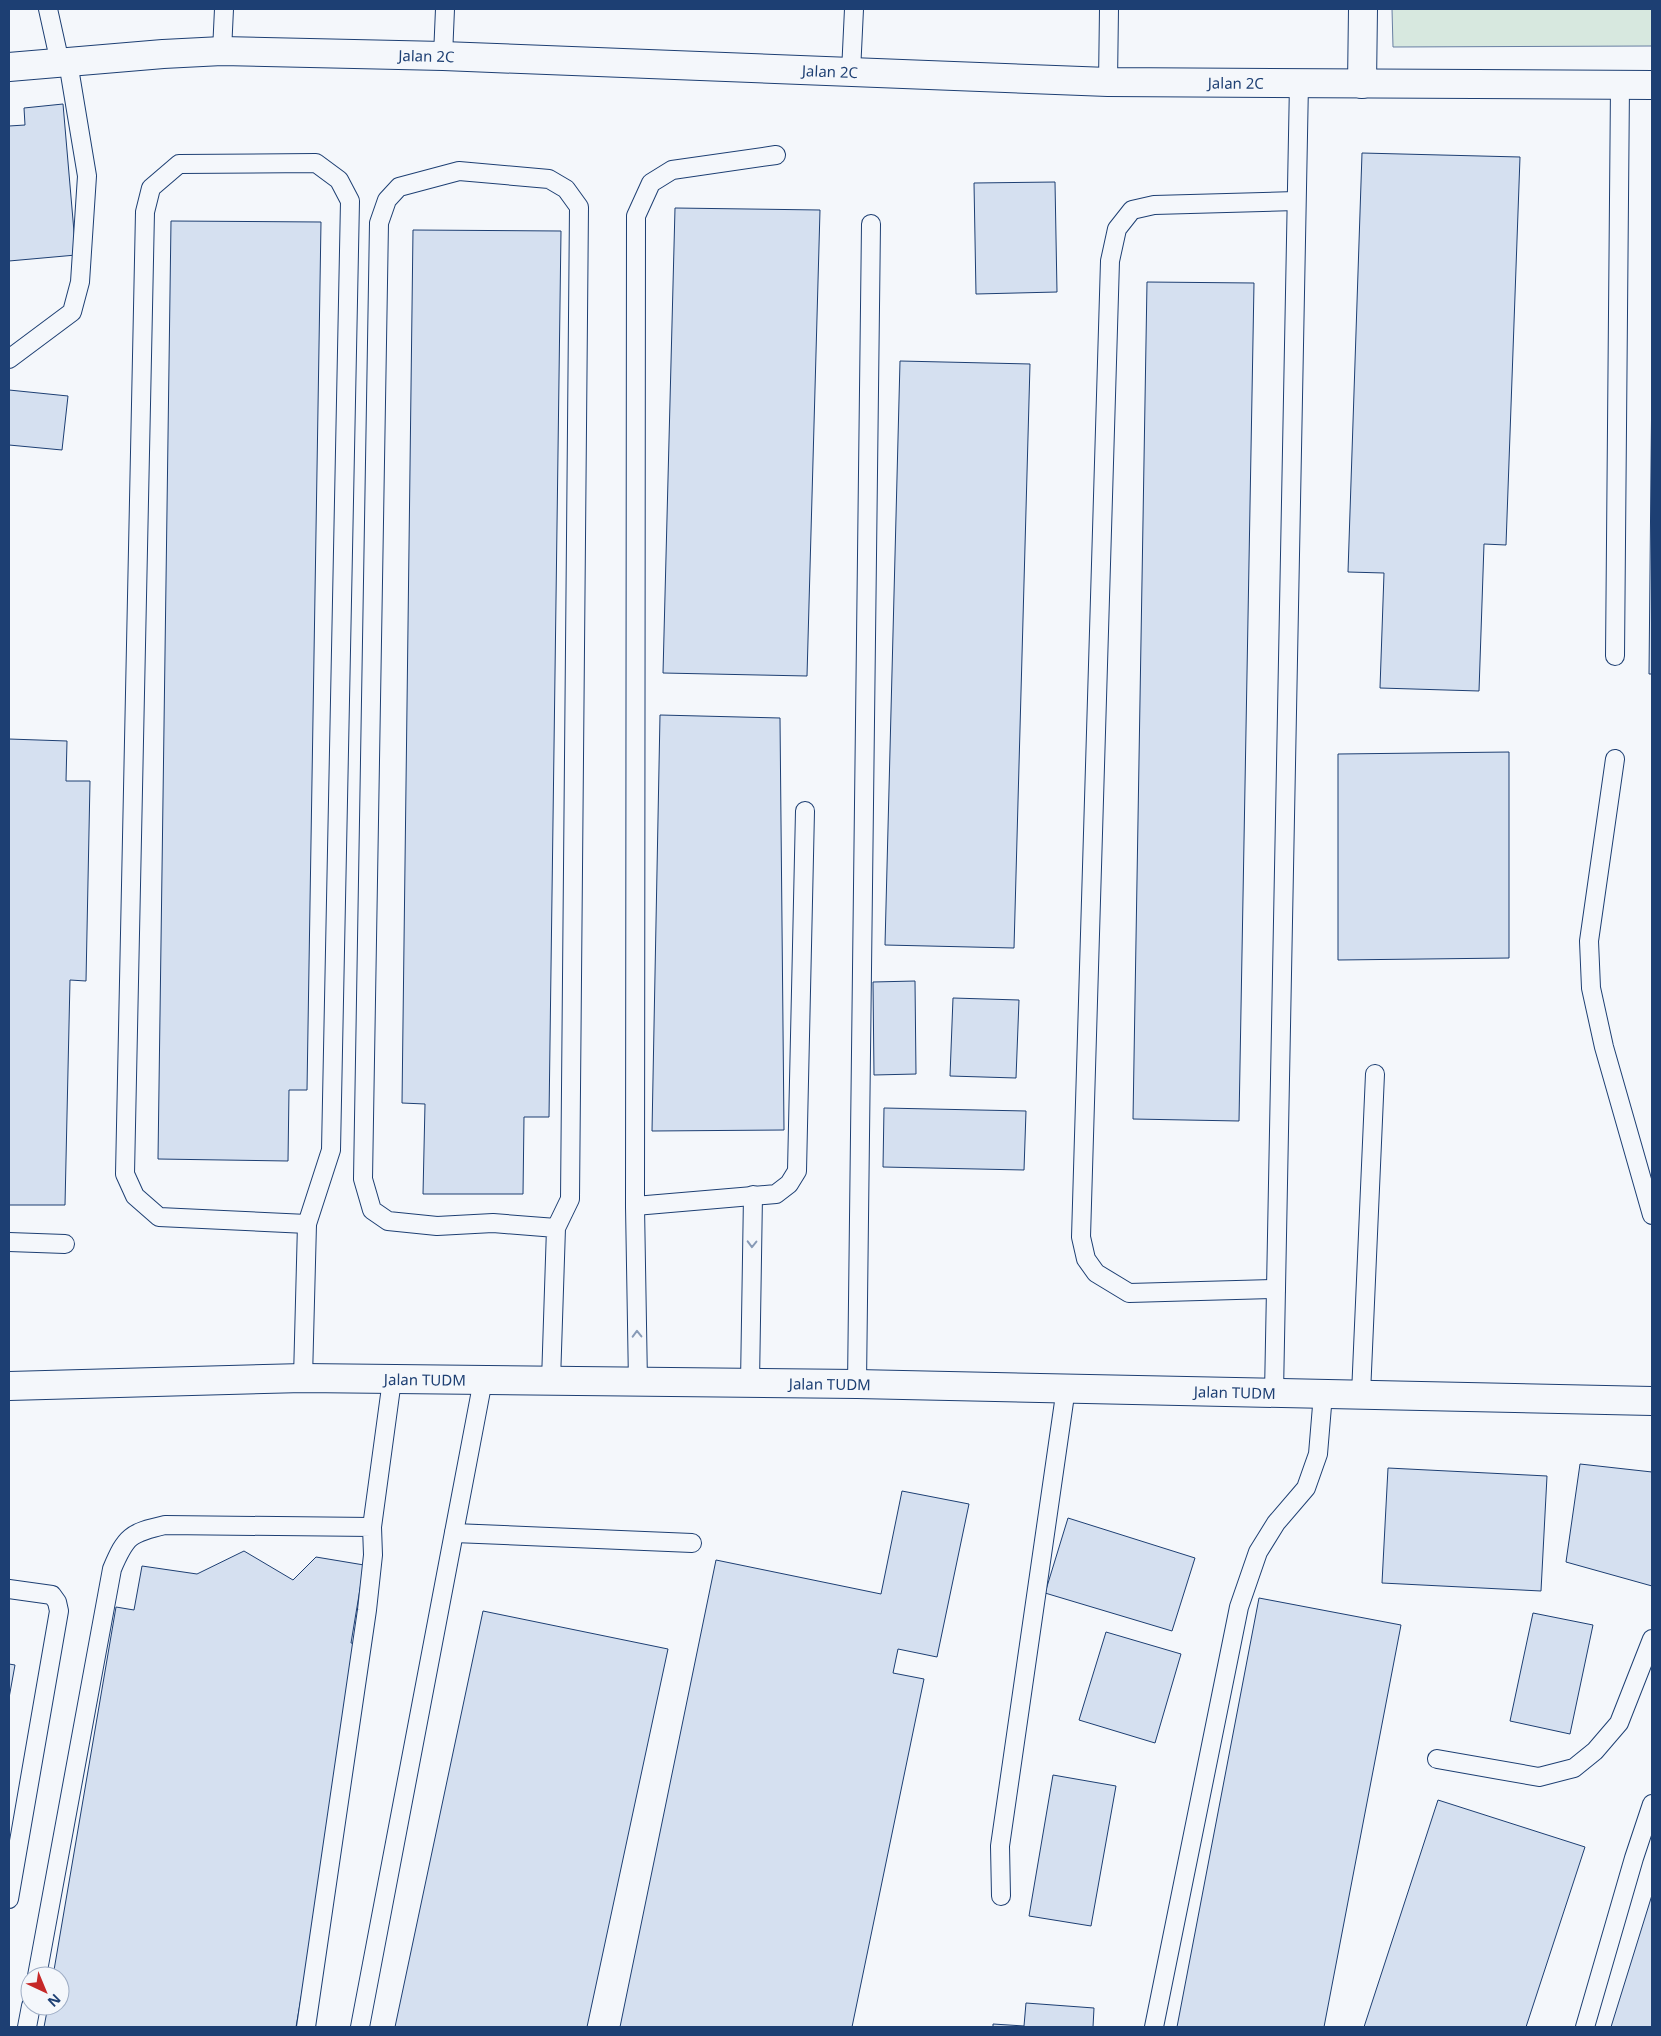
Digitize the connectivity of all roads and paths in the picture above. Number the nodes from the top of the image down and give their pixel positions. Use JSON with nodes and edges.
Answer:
{"nodes":[{"id":1,"x":48,"y":9,"type":"edge"},
{"id":2,"x":224,"y":9,"type":"edge"},
{"id":3,"x":445,"y":9,"type":"edge"},
{"id":4,"x":854,"y":9,"type":"edge"},
{"id":5,"x":1109,"y":9,"type":"edge"},
{"id":6,"x":1363,"y":9,"type":"edge"},
{"id":7,"x":222,"y":52,"type":"junction"},
{"id":8,"x":443,"y":56,"type":"junction"},
{"id":9,"x":64,"y":63,"type":"junction"},
{"id":10,"x":9,"y":68,"type":"edge"},
{"id":11,"x":851,"y":72,"type":"junction"},
{"id":12,"x":1108,"y":82,"type":"junction"},
{"id":13,"x":1299,"y":83,"type":"junction"},
{"id":14,"x":1362,"y":84,"type":"junction"},
{"id":15,"x":1620,"y":84,"type":"junction"},
{"id":16,"x":1652,"y":85,"type":"edge"},
{"id":17,"x":776,"y":156,"type":"dead end"},
{"id":18,"x":1296,"y":200,"type":"junction"},
{"id":19,"x":871,"y":224,"type":"dead end"},
{"id":20,"x":9,"y":359,"type":"edge"},
{"id":21,"x":1615,"y":656,"type":"dead end"},
{"id":22,"x":1615,"y":759,"type":"dead end"},
{"id":23,"x":805,"y":811,"type":"dead end"},
{"id":24,"x":1375,"y":1074,"type":"dead end"},
{"id":25,"x":753,"y":1195,"type":"junction"},
{"id":26,"x":635,"y":1206,"type":"junction"},
{"id":27,"x":1652,"y":1215,"type":"edge"},
{"id":28,"x":307,"y":1224,"type":"junction"},
{"id":29,"x":556,"y":1228,"type":"junction"},
{"id":30,"x":9,"y":1242,"type":"edge"},
{"id":31,"x":64,"y":1244,"type":"dead end"},
{"id":32,"x":1276,"y":1289,"type":"junction"},
{"id":33,"x":303,"y":1378,"type":"junction"},
{"id":34,"x":392,"y":1380,"type":"junction"},
{"id":35,"x":483,"y":1380,"type":"junction"},
{"id":36,"x":551,"y":1382,"type":"junction"},
{"id":37,"x":638,"y":1383,"type":"junction"},
{"id":38,"x":750,"y":1383,"type":"junction"},
{"id":39,"x":857,"y":1384,"type":"junction"},
{"id":40,"x":9,"y":1386,"type":"edge"},
{"id":41,"x":1066,"y":1388,"type":"junction"},
{"id":42,"x":1274,"y":1393,"type":"junction"},
{"id":43,"x":1322,"y":1394,"type":"junction"},
{"id":44,"x":1361,"y":1394,"type":"junction"},
{"id":45,"x":1652,"y":1401,"type":"edge"},
{"id":46,"x":372,"y":1527,"type":"junction"},
{"id":47,"x":454,"y":1533,"type":"junction"},
{"id":48,"x":692,"y":1543,"type":"dead end"},
{"id":49,"x":9,"y":1590,"type":"edge"},
{"id":50,"x":1652,"y":1639,"type":"edge"},
{"id":51,"x":1438,"y":1759,"type":"dead end"},
{"id":52,"x":1652,"y":1804,"type":"edge"},
{"id":53,"x":1000,"y":1896,"type":"dead end"},
{"id":54,"x":9,"y":1899,"type":"edge"},
{"id":55,"x":39,"y":1966,"type":"edge"},
{"id":56,"x":306,"y":2027,"type":"edge"},
{"id":57,"x":360,"y":2027,"type":"edge"},
{"id":58,"x":1154,"y":2027,"type":"edge"},
{"id":59,"x":1585,"y":2027,"type":"edge"}],
"edges":[{"from":1,"to":9,"type":"lane"},
{"from":2,"to":7,"type":"lane"},
{"from":3,"to":8,"type":"lane"},
{"from":4,"to":11,"type":"lane"},
{"from":5,"to":12,"type":"lane"},
{"from":6,"to":14,"type":"street"},
{"from":7,"to":8,"type":"street","name":"Jalan 2C"},
{"from":7,"to":9,"type":"street","name":"Jalan 2C"},
{"from":8,"to":11,"type":"street","name":"Jalan 2C"},
{"from":9,"to":10,"type":"street","name":"Jalan 2C"},
{"from":9,"to":20,"type":"lane"},
{"from":11,"to":12,"type":"street","name":"Jalan 2C"},
{"from":12,"to":13,"type":"street","name":"Jalan 2C"},
{"from":13,"to":14,"type":"street","name":"Jalan 2C"},
{"from":13,"to":18,"type":"lane"},
{"from":14,"to":15,"type":"street","name":"Jalan 2C"},
{"from":15,"to":16,"type":"street","name":"Jalan 2C"},
{"from":15,"to":21,"type":"lane"},
{"from":17,"to":26,"type":"lane"},
{"from":18,"to":32,"type":"lane"},
{"from":18,"to":32,"type":"lane"},
{"from":19,"to":39,"type":"lane"},
{"from":22,"to":27,"type":"lane"},
{"from":23,"to":25,"type":"lane"},
{"from":24,"to":44,"type":"lane"},
{"from":25,"to":26,"type":"lane"},
{"from":25,"to":38,"type":"lane","one_way":true},
{"from":37,"to":26,"type":"lane","one_way":true},
{"from":28,"to":28,"type":"lane"},
{"from":28,"to":33,"type":"lane"},
{"from":29,"to":29,"type":"lane"},
{"from":29,"to":36,"type":"lane"},
{"from":30,"to":31,"type":"lane"},
{"from":32,"to":42,"type":"lane"},
{"from":33,"to":34,"type":"street","name":"Jalan TUDM"},
{"from":33,"to":40,"type":"street","name":"Jalan TUDM"},
{"from":34,"to":35,"type":"street","name":"Jalan TUDM"},
{"from":34,"to":46,"type":"lane"},
{"from":35,"to":36,"type":"street","name":"Jalan TUDM"},
{"from":35,"to":47,"type":"lane"},
{"from":36,"to":37,"type":"street","name":"Jalan TUDM"},
{"from":37,"to":38,"type":"street","name":"Jalan TUDM"},
{"from":38,"to":39,"type":"street","name":"Jalan TUDM"},
{"from":39,"to":41,"type":"street","name":"Jalan TUDM"},
{"from":41,"to":42,"type":"street","name":"Jalan TUDM"},
{"from":41,"to":53,"type":"lane"},
{"from":42,"to":43,"type":"street","name":"Jalan TUDM"},
{"from":43,"to":44,"type":"street","name":"Jalan TUDM"},
{"from":43,"to":58,"type":"lane"},
{"from":44,"to":45,"type":"street","name":"Jalan TUDM"},
{"from":46,"to":55,"type":"lane"},
{"from":46,"to":56,"type":"lane"},
{"from":47,"to":48,"type":"lane"},
{"from":47,"to":57,"type":"lane"},
{"from":49,"to":54,"type":"lane"},
{"from":50,"to":51,"type":"lane"},
{"from":52,"to":59,"type":"lane"}]}
